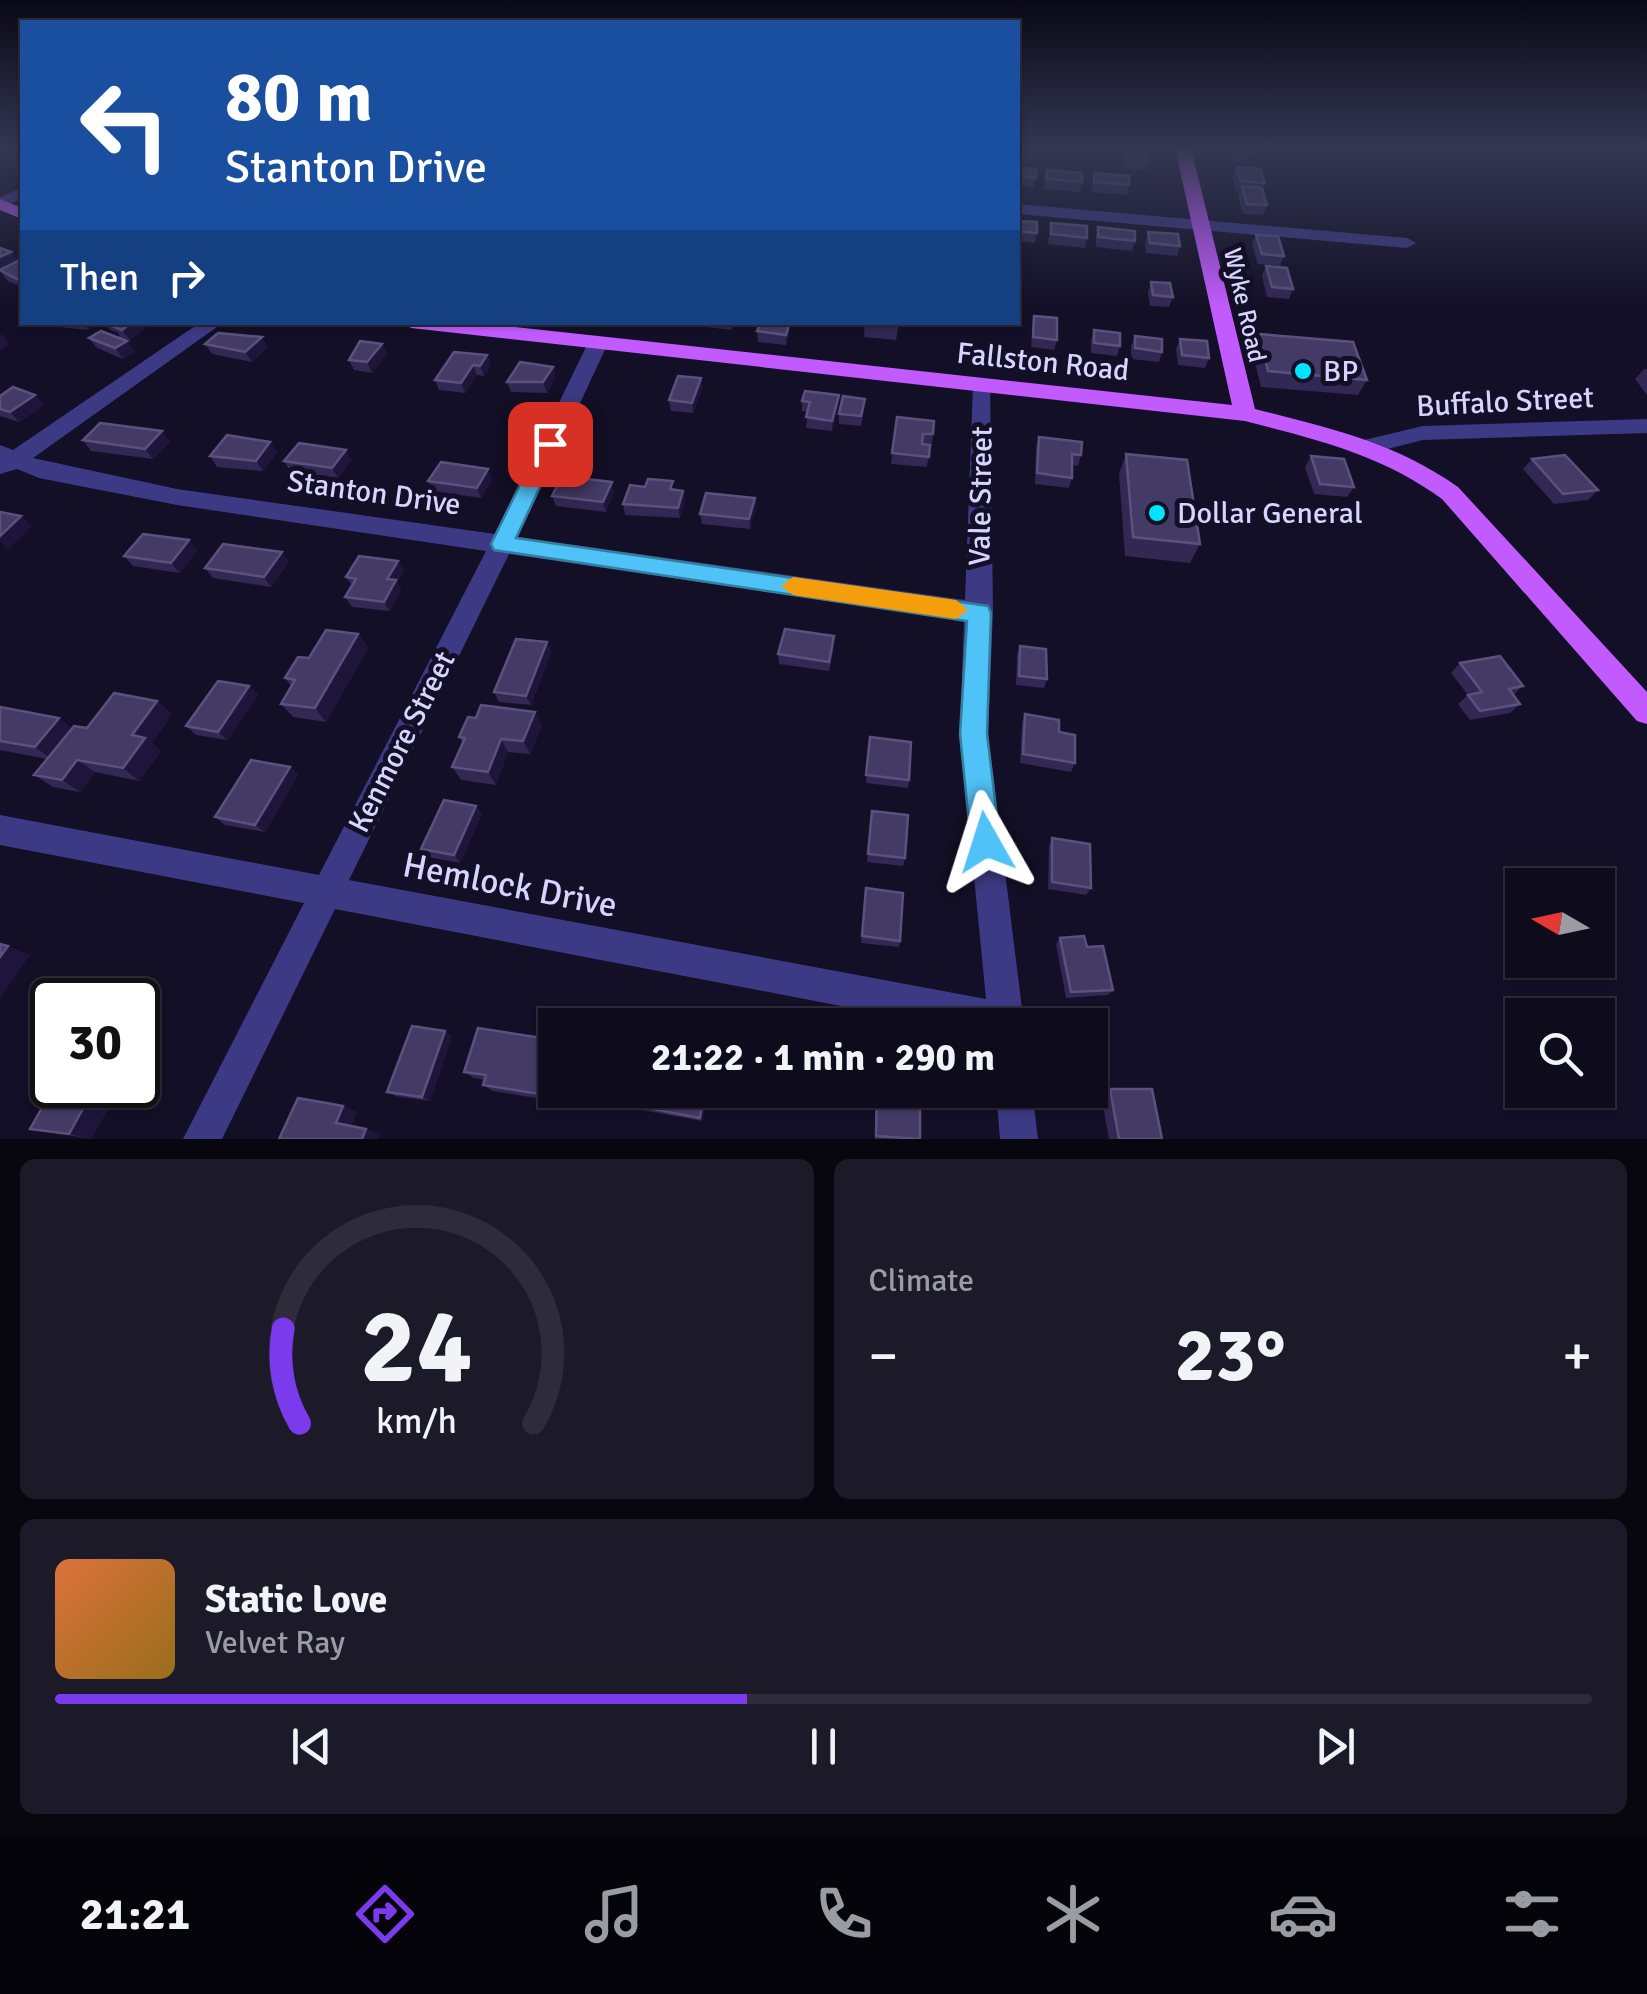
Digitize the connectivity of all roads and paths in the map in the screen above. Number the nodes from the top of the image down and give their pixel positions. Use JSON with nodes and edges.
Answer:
{"nodes":[{"id":1,"x":1195,"y":201,"type":"edge"},
{"id":2,"x":1020,"y":209,"type":"edge"},
{"id":3,"x":1201,"y":225,"type":"junction"},
{"id":4,"x":1407,"y":243,"type":"dead end"},
{"id":5,"x":210,"y":325,"type":"edge"},
{"id":6,"x":444,"y":325,"type":"edge"},
{"id":7,"x":598,"y":343,"type":"junction"},
{"id":8,"x":983,"y":386,"type":"junction"},
{"id":9,"x":1246,"y":414,"type":"junction"},
{"id":10,"x":1647,"y":426,"type":"edge"},
{"id":11,"x":1368,"y":446,"type":"junction"},
{"id":12,"x":4,"y":461,"type":"edge"},
{"id":13,"x":502,"y":544,"type":"junction"},
{"id":14,"x":980,"y":613,"type":"junction"},
{"id":15,"x":1642,"y":699,"type":"edge"},
{"id":16,"x":0,"y":830,"type":"edge"},
{"id":17,"x":327,"y":891,"type":"junction"},
{"id":18,"x":929,"y":1008,"type":"edge"},
{"id":19,"x":1004,"y":1008,"type":"edge"},
{"id":20,"x":1016,"y":1108,"type":"edge"},
{"id":21,"x":202,"y":1139,"type":"edge"},
{"id":22,"x":1019,"y":1139,"type":"edge"}],
"edges":[{"from":1,"to":3,"type":"main road","name":"Wyke Road"},
{"from":2,"to":3,"type":"street"},
{"from":3,"to":4,"type":"street"},
{"from":3,"to":9,"type":"main road","name":"Wyke Road"},
{"from":5,"to":12,"type":"street"},
{"from":6,"to":7,"type":"main road","name":"Fallston Road"},
{"from":7,"to":8,"type":"main road","name":"Fallston Road"},
{"from":7,"to":13,"type":"street","name":"Kenmore Street"},
{"from":8,"to":9,"type":"main road","name":"Fallston Road"},
{"from":8,"to":14,"type":"street","name":"Vale Street"},
{"from":9,"to":11,"type":"main road","name":"Fallston Road"},
{"from":10,"to":11,"type":"street","name":"Buffalo Street"},
{"from":11,"to":15,"type":"main road","name":"Fallston Road"},
{"from":12,"to":13,"type":"street","name":"Stanton Drive"},
{"from":13,"to":14,"type":"street","name":"Stanton Drive"},
{"from":13,"to":17,"type":"street","name":"Kenmore Street"},
{"from":14,"to":19,"type":"street","name":"Vale Street"},
{"from":16,"to":17,"type":"street","name":"Hemlock Drive"},
{"from":17,"to":18,"type":"street","name":"Hemlock Drive"},
{"from":17,"to":21,"type":"street","name":"Kenmore Street"},
{"from":20,"to":22,"type":"street"}]}
